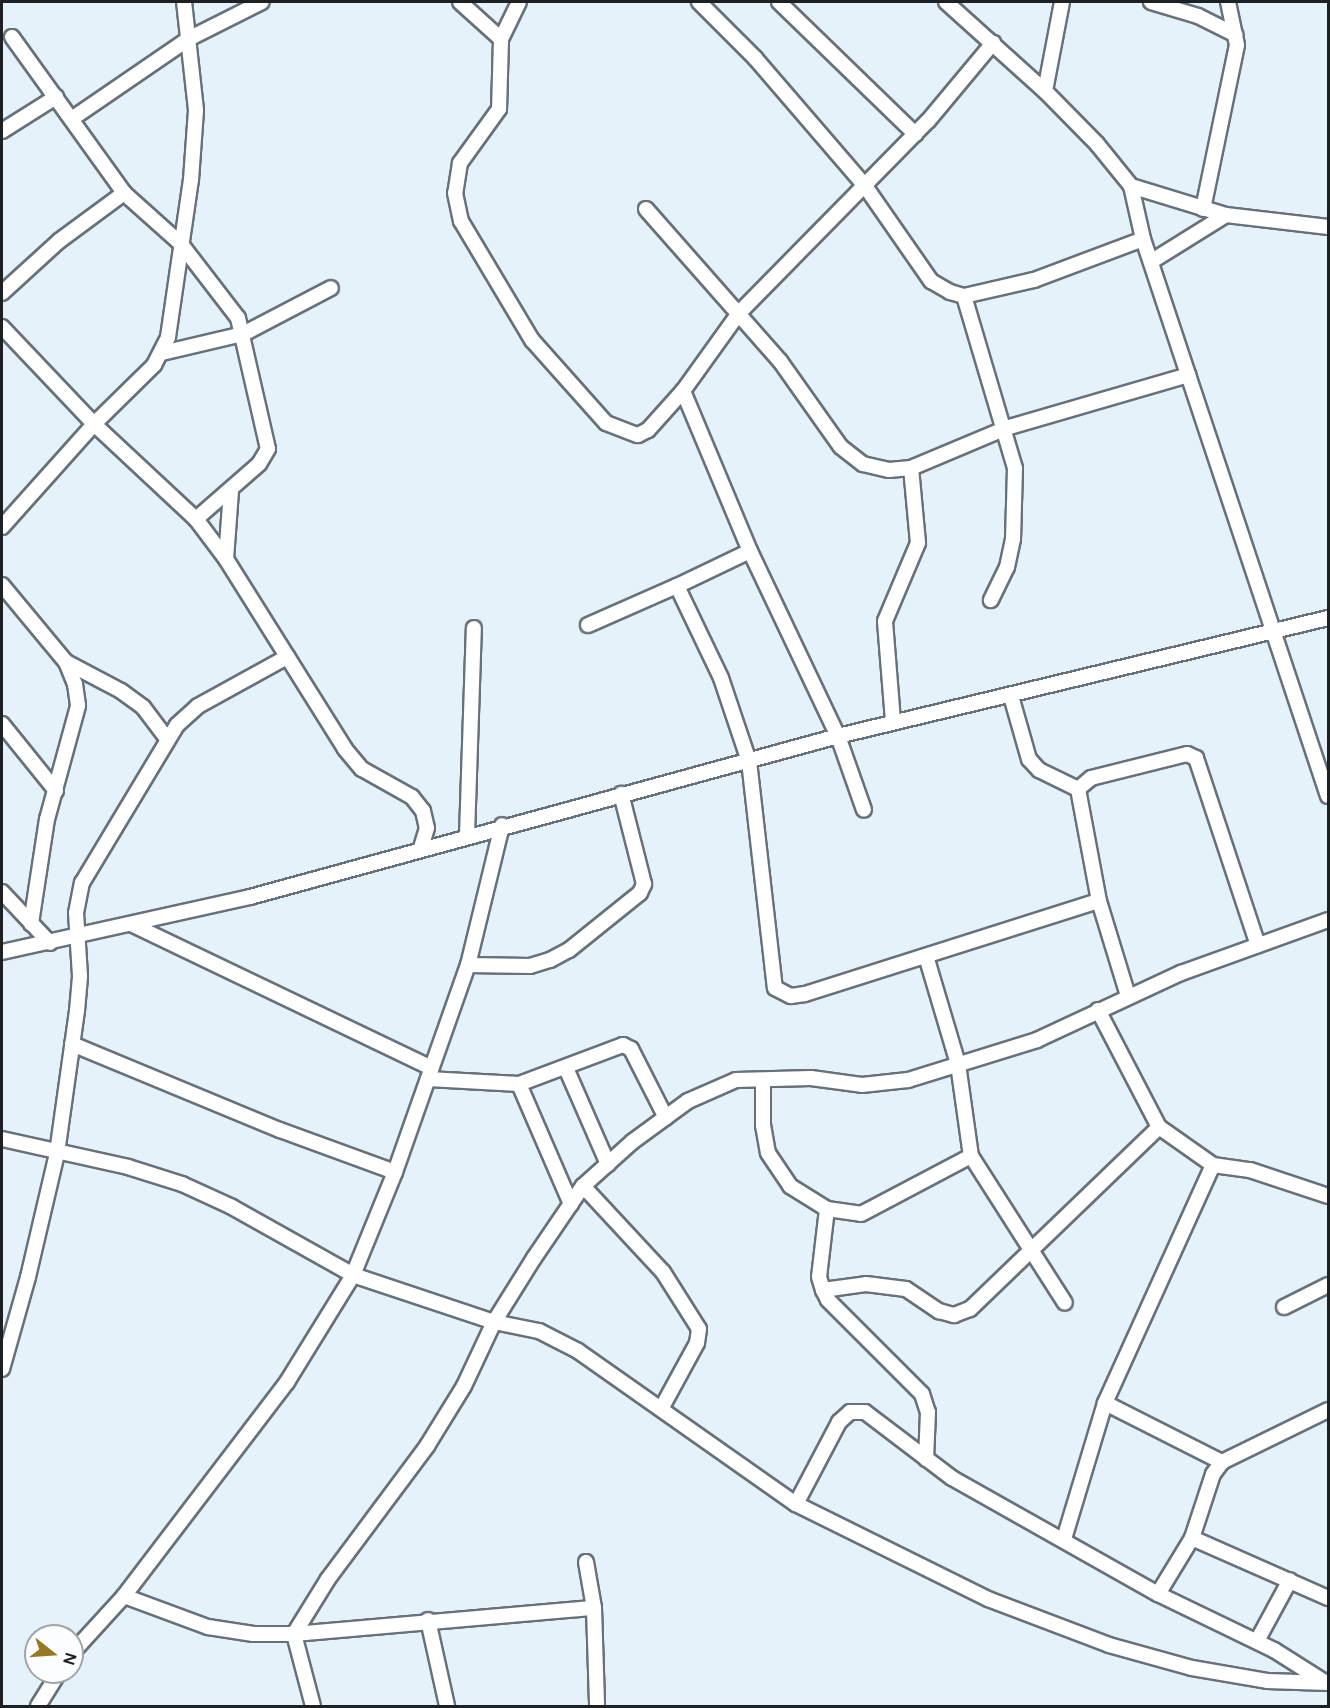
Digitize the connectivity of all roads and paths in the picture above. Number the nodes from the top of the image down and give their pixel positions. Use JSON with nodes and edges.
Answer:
{"nodes":[{"id":1,"x":184,"y":2,"type":"edge"},
{"id":2,"x":262,"y":2,"type":"edge"},
{"id":3,"x":460,"y":2,"type":"edge"},
{"id":4,"x":519,"y":2,"type":"edge"},
{"id":5,"x":699,"y":2,"type":"edge"},
{"id":6,"x":779,"y":2,"type":"edge"},
{"id":7,"x":946,"y":2,"type":"edge"},
{"id":8,"x":1062,"y":2,"type":"edge"},
{"id":9,"x":1151,"y":2,"type":"edge"},
{"id":10,"x":1228,"y":2,"type":"edge"},
{"id":11,"x":1236,"y":35,"type":"junction"},
{"id":12,"x":12,"y":37,"type":"dead end"},
{"id":13,"x":190,"y":38,"type":"junction"},
{"id":14,"x":501,"y":39,"type":"junction"},
{"id":15,"x":993,"y":43,"type":"junction"},
{"id":16,"x":1044,"y":91,"type":"junction"},
{"id":17,"x":56,"y":97,"type":"junction"},
{"id":18,"x":73,"y":118,"type":"junction"},
{"id":19,"x":2,"y":131,"type":"edge"},
{"id":20,"x":915,"y":134,"type":"junction"},
{"id":21,"x":866,"y":186,"type":"junction"},
{"id":22,"x":1131,"y":186,"type":"junction"},
{"id":23,"x":124,"y":193,"type":"junction"},
{"id":24,"x":646,"y":209,"type":"dead end"},
{"id":25,"x":1203,"y":209,"type":"junction"},
{"id":26,"x":1226,"y":215,"type":"junction"},
{"id":27,"x":1329,"y":227,"type":"edge"},
{"id":28,"x":1143,"y":239,"type":"junction"},
{"id":29,"x":181,"y":243,"type":"junction"},
{"id":30,"x":1152,"y":261,"type":"junction"},
{"id":31,"x":331,"y":288,"type":"dead end"},
{"id":32,"x":2,"y":293,"type":"edge"},
{"id":33,"x":964,"y":296,"type":"junction"},
{"id":34,"x":739,"y":313,"type":"junction"},
{"id":35,"x":2,"y":327,"type":"edge"},
{"id":36,"x":243,"y":334,"type":"junction"},
{"id":37,"x":162,"y":353,"type":"junction"},
{"id":38,"x":1188,"y":375,"type":"junction"},
{"id":39,"x":683,"y":391,"type":"junction"},
{"id":40,"x":94,"y":424,"type":"junction"},
{"id":41,"x":1006,"y":428,"type":"junction"},
{"id":42,"x":911,"y":468,"type":"junction"},
{"id":43,"x":231,"y":491,"type":"junction"},
{"id":44,"x":196,"y":519,"type":"junction"},
{"id":45,"x":2,"y":527,"type":"edge"},
{"id":46,"x":750,"y":551,"type":"junction"},
{"id":47,"x":226,"y":559,"type":"junction"},
{"id":48,"x":2,"y":585,"type":"edge"},
{"id":49,"x":677,"y":586,"type":"junction"},
{"id":50,"x":991,"y":600,"type":"dead end"},
{"id":51,"x":1329,"y":618,"type":"edge"},
{"id":52,"x":588,"y":625,"type":"dead end"},
{"id":53,"x":474,"y":628,"type":"dead end"},
{"id":54,"x":1273,"y":633,"type":"junction"},
{"id":55,"x":287,"y":657,"type":"junction"},
{"id":56,"x":66,"y":662,"type":"junction"},
{"id":57,"x":1011,"y":696,"type":"junction"},
{"id":58,"x":894,"y":721,"type":"junction"},
{"id":59,"x":2,"y":724,"type":"edge"},
{"id":60,"x":838,"y":736,"type":"junction"},
{"id":61,"x":166,"y":738,"type":"junction"},
{"id":62,"x":749,"y":761,"type":"junction"},
{"id":63,"x":1078,"y":789,"type":"junction"},
{"id":64,"x":56,"y":791,"type":"junction"},
{"id":65,"x":621,"y":794,"type":"junction"},
{"id":66,"x":1329,"y":796,"type":"edge"},
{"id":67,"x":864,"y":810,"type":"dead end"},
{"id":68,"x":502,"y":825,"type":"junction"},
{"id":69,"x":467,"y":835,"type":"junction"},
{"id":70,"x":421,"y":848,"type":"junction"},
{"id":71,"x":2,"y":892,"type":"edge"},
{"id":72,"x":1099,"y":901,"type":"junction"},
{"id":73,"x":1329,"y":920,"type":"edge"},
{"id":74,"x":32,"y":924,"type":"junction"},
{"id":75,"x":130,"y":924,"type":"junction"},
{"id":76,"x":78,"y":936,"type":"junction"},
{"id":77,"x":50,"y":943,"type":"junction"},
{"id":78,"x":1258,"y":945,"type":"junction"},
{"id":79,"x":2,"y":952,"type":"edge"},
{"id":80,"x":926,"y":956,"type":"junction"},
{"id":81,"x":468,"y":965,"type":"junction"},
{"id":82,"x":1128,"y":996,"type":"junction"},
{"id":83,"x":1098,"y":1010,"type":"junction"},
{"id":84,"x":72,"y":1044,"type":"junction"},
{"id":85,"x":958,"y":1064,"type":"junction"},
{"id":86,"x":566,"y":1068,"type":"junction"},
{"id":87,"x":430,"y":1074,"type":"junction"},
{"id":88,"x":763,"y":1080,"type":"junction"},
{"id":89,"x":519,"y":1084,"type":"junction"},
{"id":90,"x":666,"y":1118,"type":"junction"},
{"id":91,"x":1159,"y":1127,"type":"junction"},
{"id":92,"x":2,"y":1139,"type":"edge"},
{"id":93,"x":57,"y":1153,"type":"junction"},
{"id":94,"x":971,"y":1156,"type":"junction"},
{"id":95,"x":608,"y":1164,"type":"junction"},
{"id":96,"x":1213,"y":1166,"type":"junction"},
{"id":97,"x":395,"y":1172,"type":"junction"},
{"id":98,"x":583,"y":1186,"type":"junction"},
{"id":99,"x":1329,"y":1196,"type":"edge"},
{"id":100,"x":571,"y":1204,"type":"junction"},
{"id":101,"x":827,"y":1209,"type":"junction"},
{"id":102,"x":1031,"y":1251,"type":"junction"},
{"id":103,"x":353,"y":1275,"type":"junction"},
{"id":104,"x":1329,"y":1285,"type":"edge"},
{"id":105,"x":823,"y":1290,"type":"junction"},
{"id":106,"x":1065,"y":1303,"type":"dead end"},
{"id":107,"x":1284,"y":1307,"type":"dead end"},
{"id":108,"x":494,"y":1322,"type":"junction"},
{"id":109,"x":2,"y":1369,"type":"edge"},
{"id":110,"x":1105,"y":1403,"type":"junction"},
{"id":111,"x":661,"y":1408,"type":"junction"},
{"id":112,"x":1329,"y":1410,"type":"edge"},
{"id":113,"x":926,"y":1459,"type":"junction"},
{"id":114,"x":1222,"y":1462,"type":"junction"},
{"id":115,"x":796,"y":1504,"type":"junction"},
{"id":116,"x":1192,"y":1538,"type":"junction"},
{"id":117,"x":1064,"y":1539,"type":"junction"},
{"id":118,"x":586,"y":1562,"type":"dead end"},
{"id":119,"x":1290,"y":1580,"type":"junction"},
{"id":120,"x":1158,"y":1594,"type":"junction"},
{"id":121,"x":124,"y":1596,"type":"junction"},
{"id":122,"x":1329,"y":1598,"type":"edge"},
{"id":123,"x":594,"y":1608,"type":"junction"},
{"id":124,"x":428,"y":1620,"type":"junction"},
{"id":125,"x":294,"y":1634,"type":"junction"},
{"id":126,"x":84,"y":1640,"type":"edge"},
{"id":127,"x":1257,"y":1641,"type":"junction"},
{"id":128,"x":1327,"y":1683,"type":"edge"},
{"id":129,"x":52,"y":1684,"type":"edge"},
{"id":130,"x":38,"y":1707,"type":"edge"},
{"id":131,"x":313,"y":1707,"type":"edge"},
{"id":132,"x":447,"y":1707,"type":"edge"},
{"id":133,"x":597,"y":1707,"type":"edge"}],
"edges":[{"from":1,"to":13,"type":"street"},
{"from":2,"to":13,"type":"street"},
{"from":3,"to":14,"type":"street"},
{"from":4,"to":14,"type":"street"},
{"from":5,"to":21,"type":"street"},
{"from":6,"to":20,"type":"street"},
{"from":7,"to":15,"type":"street"},
{"from":8,"to":16,"type":"street"},
{"from":9,"to":11,"type":"street"},
{"from":10,"to":11,"type":"street"},
{"from":11,"to":25,"type":"street"},
{"from":12,"to":17,"type":"street"},
{"from":13,"to":18,"type":"street"},
{"from":13,"to":29,"type":"street"},
{"from":14,"to":39,"type":"street"},
{"from":15,"to":16,"type":"street"},
{"from":15,"to":20,"type":"street"},
{"from":16,"to":22,"type":"street"},
{"from":17,"to":18,"type":"street"},
{"from":17,"to":19,"type":"street"},
{"from":18,"to":23,"type":"street"},
{"from":20,"to":21,"type":"street"},
{"from":21,"to":33,"type":"street"},
{"from":21,"to":34,"type":"street"},
{"from":22,"to":25,"type":"street"},
{"from":22,"to":28,"type":"street"},
{"from":23,"to":29,"type":"street"},
{"from":23,"to":32,"type":"street"},
{"from":24,"to":34,"type":"street"},
{"from":25,"to":26,"type":"street"},
{"from":26,"to":27,"type":"street"},
{"from":26,"to":30,"type":"street"},
{"from":28,"to":30,"type":"street"},
{"from":28,"to":33,"type":"street"},
{"from":29,"to":36,"type":"street"},
{"from":29,"to":37,"type":"street"},
{"from":30,"to":38,"type":"street"},
{"from":31,"to":36,"type":"street"},
{"from":33,"to":41,"type":"street"},
{"from":34,"to":39,"type":"street"},
{"from":34,"to":42,"type":"street"},
{"from":35,"to":40,"type":"street"},
{"from":36,"to":37,"type":"street"},
{"from":36,"to":43,"type":"street"},
{"from":37,"to":40,"type":"street"},
{"from":38,"to":41,"type":"street"},
{"from":38,"to":54,"type":"street"},
{"from":39,"to":46,"type":"street"},
{"from":40,"to":44,"type":"street"},
{"from":40,"to":45,"type":"street"},
{"from":41,"to":42,"type":"street"},
{"from":41,"to":50,"type":"street"},
{"from":42,"to":58,"type":"street"},
{"from":43,"to":44,"type":"street"},
{"from":43,"to":47,"type":"street"},
{"from":44,"to":47,"type":"street"},
{"from":46,"to":49,"type":"street"},
{"from":46,"to":60,"type":"street"},
{"from":47,"to":55,"type":"street"},
{"from":48,"to":56,"type":"street"},
{"from":49,"to":52,"type":"street"},
{"from":49,"to":62,"type":"street"},
{"from":51,"to":54,"type":"street"},
{"from":53,"to":69,"type":"street"},
{"from":54,"to":57,"type":"street"},
{"from":54,"to":66,"type":"street"},
{"from":55,"to":61,"type":"street"},
{"from":55,"to":70,"type":"street"},
{"from":56,"to":61,"type":"street"},
{"from":56,"to":64,"type":"street"},
{"from":57,"to":58,"type":"street"},
{"from":57,"to":63,"type":"street"},
{"from":58,"to":60,"type":"street"},
{"from":59,"to":64,"type":"street"},
{"from":60,"to":62,"type":"street"},
{"from":60,"to":67,"type":"street"},
{"from":61,"to":76,"type":"street"},
{"from":62,"to":65,"type":"street"},
{"from":62,"to":80,"type":"street"},
{"from":63,"to":72,"type":"street"},
{"from":63,"to":78,"type":"street"},
{"from":64,"to":74,"type":"street"},
{"from":65,"to":68,"type":"street"},
{"from":65,"to":81,"type":"street"},
{"from":68,"to":69,"type":"street"},
{"from":68,"to":81,"type":"street"},
{"from":69,"to":70,"type":"street"},
{"from":70,"to":75,"type":"street"},
{"from":71,"to":74,"type":"street"},
{"from":72,"to":80,"type":"street"},
{"from":72,"to":82,"type":"street"},
{"from":73,"to":78,"type":"street"},
{"from":74,"to":77,"type":"street"},
{"from":75,"to":76,"type":"street"},
{"from":75,"to":87,"type":"street"},
{"from":76,"to":77,"type":"street"},
{"from":76,"to":84,"type":"street"},
{"from":77,"to":79,"type":"street"},
{"from":78,"to":82,"type":"street"},
{"from":80,"to":85,"type":"street"},
{"from":81,"to":87,"type":"street"},
{"from":82,"to":83,"type":"street"},
{"from":83,"to":85,"type":"street"},
{"from":83,"to":91,"type":"street"},
{"from":84,"to":93,"type":"street"},
{"from":84,"to":97,"type":"street"},
{"from":85,"to":88,"type":"street"},
{"from":85,"to":94,"type":"street"},
{"from":86,"to":89,"type":"street"},
{"from":86,"to":90,"type":"street"},
{"from":86,"to":95,"type":"street"},
{"from":87,"to":89,"type":"street"},
{"from":87,"to":97,"type":"street"},
{"from":88,"to":90,"type":"street"},
{"from":88,"to":101,"type":"street"},
{"from":89,"to":100,"type":"street"},
{"from":90,"to":95,"type":"street"},
{"from":91,"to":96,"type":"street"},
{"from":91,"to":102,"type":"street"},
{"from":92,"to":93,"type":"street"},
{"from":93,"to":103,"type":"street"},
{"from":93,"to":109,"type":"street"},
{"from":94,"to":101,"type":"street"},
{"from":94,"to":102,"type":"street"},
{"from":95,"to":98,"type":"street"},
{"from":96,"to":99,"type":"street"},
{"from":96,"to":110,"type":"street"},
{"from":97,"to":103,"type":"street"},
{"from":98,"to":100,"type":"street"},
{"from":98,"to":111,"type":"street"},
{"from":100,"to":108,"type":"street"},
{"from":101,"to":105,"type":"street"},
{"from":102,"to":105,"type":"street"},
{"from":102,"to":106,"type":"street"},
{"from":103,"to":108,"type":"street"},
{"from":103,"to":121,"type":"street"},
{"from":104,"to":107,"type":"street"},
{"from":105,"to":113,"type":"street"},
{"from":108,"to":111,"type":"street"},
{"from":108,"to":125,"type":"street"},
{"from":110,"to":114,"type":"street"},
{"from":110,"to":117,"type":"street"},
{"from":111,"to":115,"type":"street"},
{"from":112,"to":114,"type":"street"},
{"from":113,"to":115,"type":"street"},
{"from":113,"to":117,"type":"street"},
{"from":114,"to":116,"type":"street"},
{"from":115,"to":128,"type":"street"},
{"from":116,"to":119,"type":"street"},
{"from":116,"to":120,"type":"street"},
{"from":117,"to":120,"type":"street"},
{"from":118,"to":123,"type":"street"},
{"from":119,"to":122,"type":"street"},
{"from":119,"to":127,"type":"street"},
{"from":120,"to":127,"type":"street"},
{"from":121,"to":125,"type":"street"},
{"from":121,"to":126,"type":"street"},
{"from":123,"to":124,"type":"street"},
{"from":123,"to":133,"type":"street"},
{"from":124,"to":125,"type":"street"},
{"from":124,"to":132,"type":"street"},
{"from":125,"to":131,"type":"street"},
{"from":127,"to":128,"type":"street"},
{"from":129,"to":130,"type":"street"}]}
